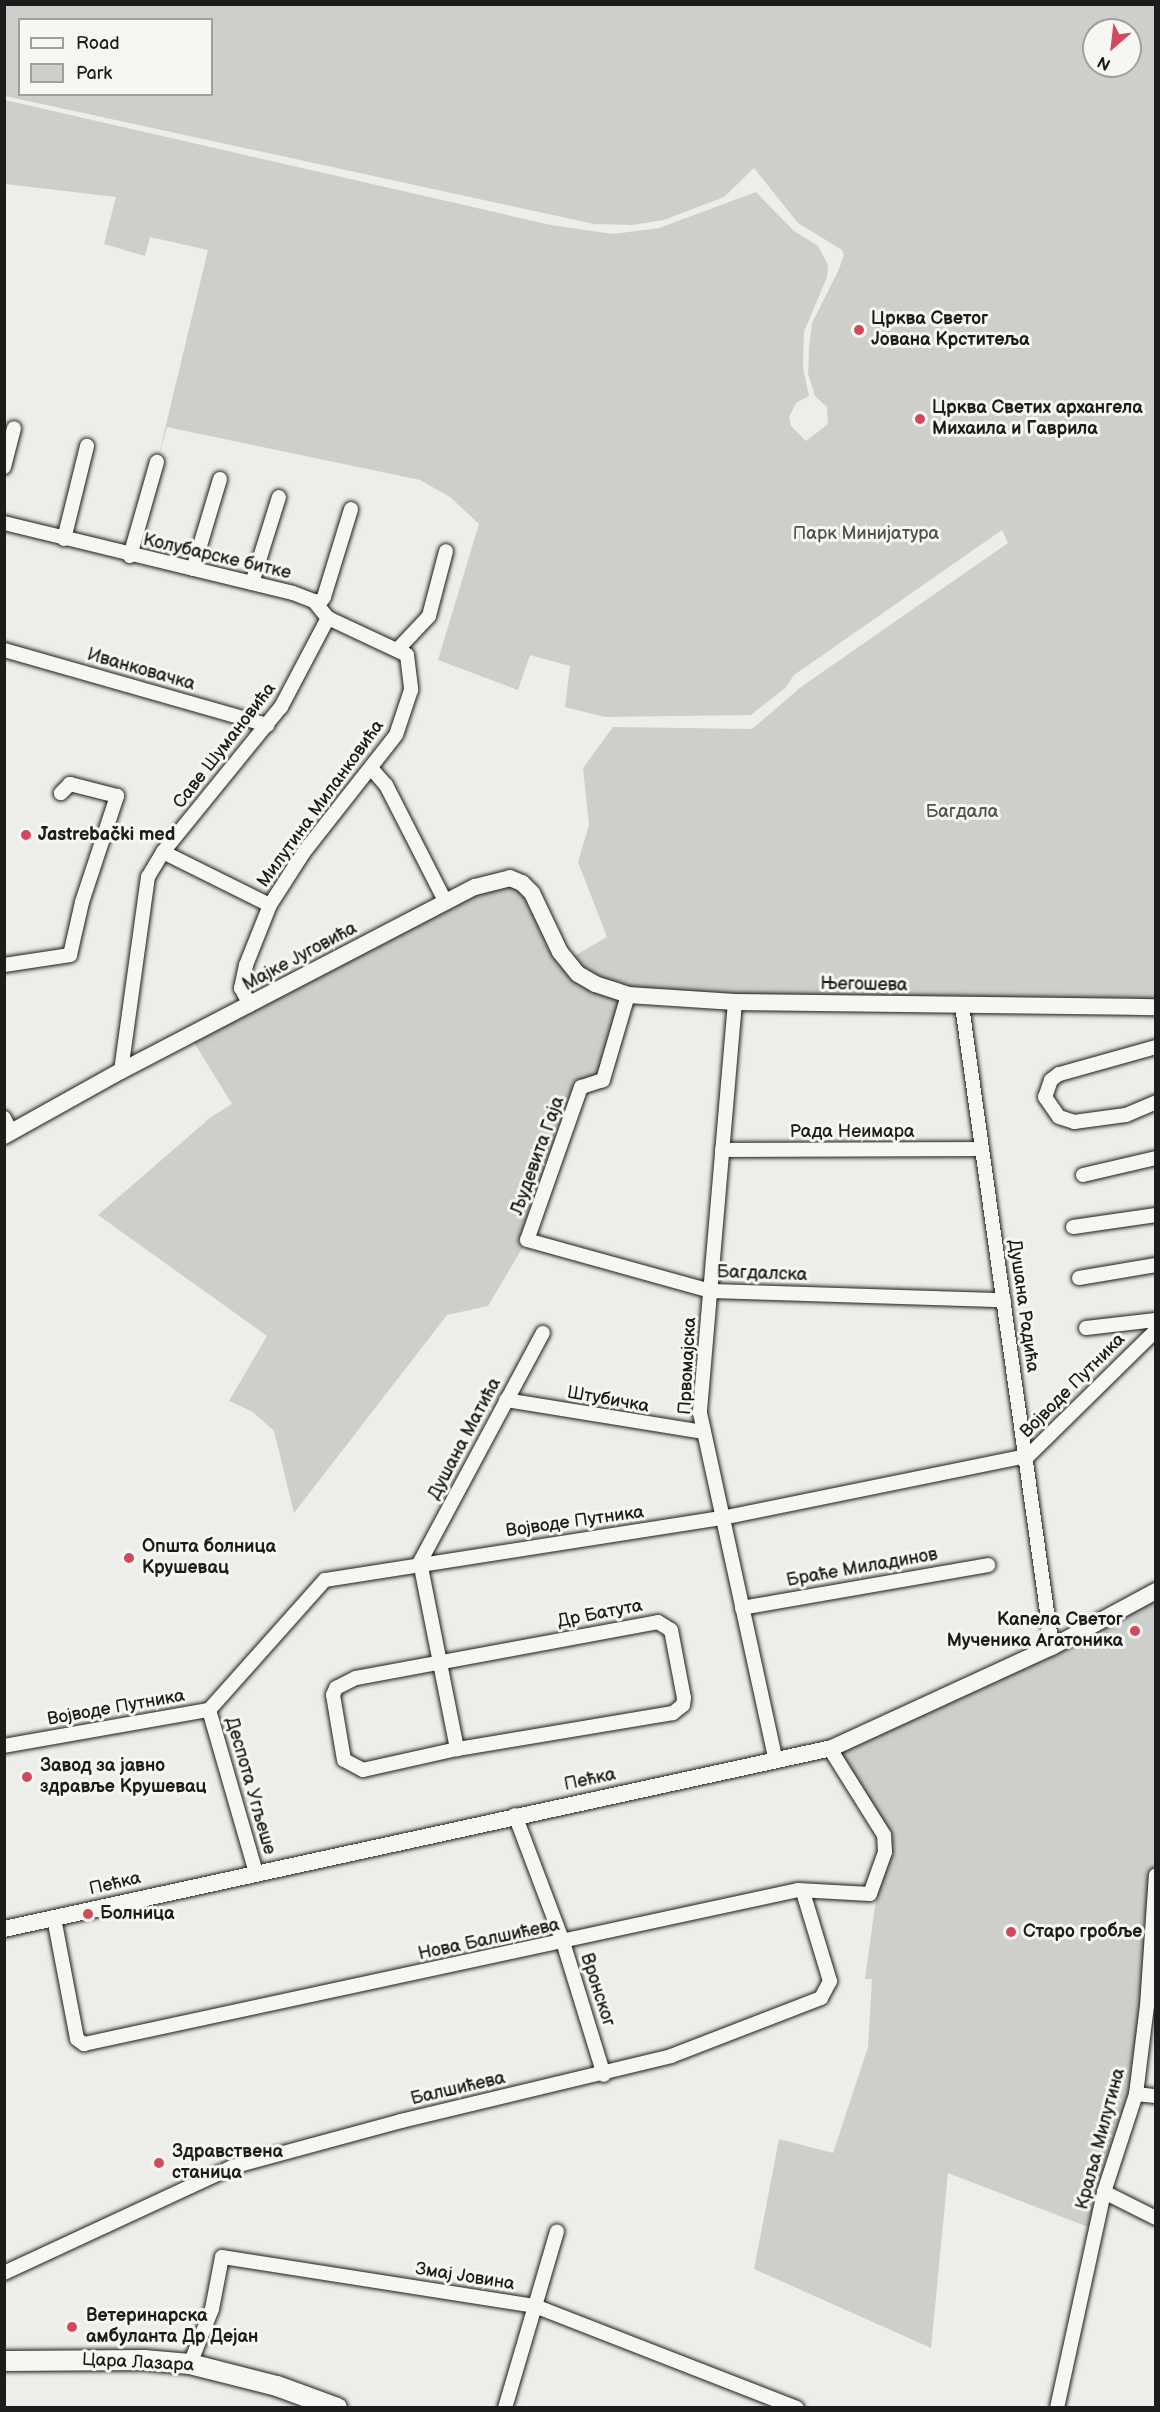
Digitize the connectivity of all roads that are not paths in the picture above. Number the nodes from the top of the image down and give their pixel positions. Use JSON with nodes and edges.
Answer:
{"nodes":[{"id":1,"x":14,"y":428,"type":"dead end"},
{"id":2,"x":87,"y":446,"type":"dead end"},
{"id":3,"x":157,"y":462,"type":"dead end"},
{"id":4,"x":4,"y":467,"type":"edge"},
{"id":5,"x":220,"y":479,"type":"dead end"},
{"id":6,"x":279,"y":496,"type":"dead end"},
{"id":7,"x":351,"y":509,"type":"dead end"},
{"id":8,"x":4,"y":523,"type":"edge"},
{"id":9,"x":64,"y":539,"type":"junction"},
{"id":10,"x":446,"y":551,"type":"dead end"},
{"id":11,"x":130,"y":556,"type":"junction"},
{"id":12,"x":193,"y":568,"type":"junction"},
{"id":13,"x":252,"y":583,"type":"junction"},
{"id":14,"x":318,"y":605,"type":"junction"},
{"id":15,"x":328,"y":618,"type":"junction"},
{"id":16,"x":4,"y":650,"type":"edge"},
{"id":17,"x":403,"y":652,"type":"junction"},
{"id":18,"x":268,"y":725,"type":"junction"},
{"id":19,"x":371,"y":768,"type":"junction"},
{"id":20,"x":61,"y":793,"type":"dead end"},
{"id":21,"x":163,"y":852,"type":"junction"},
{"id":22,"x":446,"y":903,"type":"junction"},
{"id":23,"x":270,"y":905,"type":"junction"},
{"id":24,"x":4,"y":964,"type":"edge"},
{"id":25,"x":578,"y":974,"type":"joint"},
{"id":26,"x":628,"y":995,"type":"junction"},
{"id":27,"x":735,"y":1002,"type":"junction"},
{"id":28,"x":250,"y":1005,"type":"junction"},
{"id":29,"x":962,"y":1005,"type":"junction"},
{"id":30,"x":1155,"y":1006,"type":"edge"},
{"id":31,"x":1155,"y":1047,"type":"edge"},
{"id":32,"x":121,"y":1071,"type":"junction"},
{"id":33,"x":1155,"y":1102,"type":"edge"},
{"id":34,"x":7,"y":1128,"type":"edge"},
{"id":35,"x":982,"y":1149,"type":"junction"},
{"id":36,"x":722,"y":1150,"type":"junction"},
{"id":37,"x":1155,"y":1158,"type":"edge"},
{"id":38,"x":1083,"y":1175,"type":"dead end"},
{"id":39,"x":1155,"y":1215,"type":"edge"},
{"id":40,"x":1073,"y":1227,"type":"dead end"},
{"id":41,"x":527,"y":1240,"type":"joint"},
{"id":42,"x":1155,"y":1265,"type":"edge"},
{"id":43,"x":1079,"y":1278,"type":"dead end"},
{"id":44,"x":711,"y":1291,"type":"junction"},
{"id":45,"x":1004,"y":1300,"type":"junction"},
{"id":46,"x":1155,"y":1320,"type":"edge"},
{"id":47,"x":1086,"y":1328,"type":"dead end"},
{"id":48,"x":1155,"y":1330,"type":"edge"},
{"id":49,"x":543,"y":1333,"type":"dead end"},
{"id":50,"x":506,"y":1401,"type":"junction"},
{"id":51,"x":703,"y":1432,"type":"junction"},
{"id":52,"x":1028,"y":1456,"type":"junction"},
{"id":53,"x":722,"y":1518,"type":"junction"},
{"id":54,"x":420,"y":1562,"type":"junction"},
{"id":55,"x":988,"y":1565,"type":"dead end"},
{"id":56,"x":1155,"y":1591,"type":"edge"},
{"id":57,"x":742,"y":1608,"type":"junction"},
{"id":58,"x":1052,"y":1647,"type":"junction"},
{"id":59,"x":442,"y":1662,"type":"junction"},
{"id":60,"x":209,"y":1710,"type":"junction"},
{"id":61,"x":4,"y":1746,"type":"edge"},
{"id":62,"x":457,"y":1749,"type":"junction"},
{"id":63,"x":830,"y":1749,"type":"junction"},
{"id":64,"x":776,"y":1761,"type":"junction"},
{"id":65,"x":515,"y":1815,"type":"junction"},
{"id":66,"x":256,"y":1873,"type":"junction"},
{"id":67,"x":1155,"y":1881,"type":"edge"},
{"id":68,"x":803,"y":1892,"type":"junction"},
{"id":69,"x":54,"y":1918,"type":"junction"},
{"id":70,"x":4,"y":1929,"type":"edge"},
{"id":71,"x":562,"y":1942,"type":"junction"},
{"id":72,"x":604,"y":2075,"type":"junction"},
{"id":73,"x":1136,"y":2094,"type":"junction"},
{"id":74,"x":1155,"y":2096,"type":"edge"},
{"id":75,"x":1104,"y":2192,"type":"junction"},
{"id":76,"x":1155,"y":2218,"type":"edge"},
{"id":77,"x":557,"y":2231,"type":"dead end"},
{"id":78,"x":4,"y":2273,"type":"edge"},
{"id":79,"x":535,"y":2306,"type":"junction"},
{"id":80,"x":4,"y":2361,"type":"edge"},
{"id":81,"x":190,"y":2364,"type":"junction"},
{"id":82,"x":337,"y":2408,"type":"edge"},
{"id":83,"x":505,"y":2408,"type":"edge"},
{"id":84,"x":798,"y":2408,"type":"edge"},
{"id":85,"x":1057,"y":2408,"type":"edge"}],
"edges":[{"from":1,"to":4,"type":"street"},
{"from":2,"to":9,"type":"street"},
{"from":3,"to":11,"type":"street"},
{"from":5,"to":12,"type":"street"},
{"from":6,"to":13,"type":"street"},
{"from":7,"to":14,"type":"street"},
{"from":8,"to":9,"type":"street","name":"Колубарске битке"},
{"from":9,"to":11,"type":"street","name":"Колубарске битке"},
{"from":10,"to":17,"type":"street"},
{"from":11,"to":12,"type":"street","name":"Колубарске битке"},
{"from":12,"to":13,"type":"street","name":"Колубарске битке"},
{"from":13,"to":14,"type":"street","name":"Колубарске битке"},
{"from":14,"to":15,"type":"street","name":"Колубарске битке"},
{"from":15,"to":17,"type":"street","name":"Колубарске битке"},
{"from":15,"to":18,"type":"street","name":"Саве Шумановића"},
{"from":16,"to":18,"type":"street","name":"Иванковачка"},
{"from":17,"to":19,"type":"street","name":"Милутина Миланковића"},
{"from":18,"to":21,"type":"street","name":"Саве Шумановића"},
{"from":19,"to":22,"type":"street"},
{"from":19,"to":23,"type":"street","name":"Милутина Миланковића"},
{"from":20,"to":24,"type":"street"},
{"from":21,"to":23,"type":"street"},
{"from":21,"to":32,"type":"street","name":"Саве Шумановића"},
{"from":22,"to":25,"type":"street","name":"Мајке Југовића"},
{"from":22,"to":28,"type":"street","name":"Мајке Југовића"},
{"from":23,"to":28,"type":"street","name":"Милутина Миланковића"},
{"from":25,"to":26,"type":"street","name":"Његошева"},
{"from":26,"to":27,"type":"street","name":"Његошева"},
{"from":26,"to":41,"type":"street","name":"Људевита Гаја"},
{"from":27,"to":29,"type":"street","name":"Његошева"},
{"from":27,"to":36,"type":"street","name":"Првомајска"},
{"from":28,"to":32,"type":"street","name":"Мајке Југовића"},
{"from":29,"to":30,"type":"street","name":"Његошева"},
{"from":29,"to":35,"type":"street","name":"Душана Радића"},
{"from":31,"to":33,"type":"street"},
{"from":32,"to":34,"type":"street","name":"Мајке Југовића"},
{"from":35,"to":36,"type":"street","name":"Рада Неимара"},
{"from":35,"to":45,"type":"street","name":"Душана Радића"},
{"from":36,"to":44,"type":"street","name":"Првомајска"},
{"from":37,"to":38,"type":"street"},
{"from":39,"to":40,"type":"street"},
{"from":41,"to":44,"type":"street","name":"Багдалска"},
{"from":42,"to":43,"type":"street"},
{"from":44,"to":45,"type":"street","name":"Багдалска"},
{"from":44,"to":51,"type":"street","name":"Првомајска"},
{"from":45,"to":52,"type":"street","name":"Душана Радића"},
{"from":46,"to":47,"type":"street","name":"Војводе Путника"},
{"from":48,"to":52,"type":"street","name":"Војводе Путника"},
{"from":49,"to":50,"type":"street","name":"Душана Матића"},
{"from":50,"to":51,"type":"street","name":"Штубичка"},
{"from":50,"to":54,"type":"street","name":"Душана Матића"},
{"from":51,"to":53,"type":"street","name":"Првомајска"},
{"from":52,"to":53,"type":"street","name":"Војводе Путника"},
{"from":52,"to":58,"type":"street","name":"Душана Радића"},
{"from":53,"to":54,"type":"street","name":"Војводе Путника"},
{"from":53,"to":57,"type":"street","name":"Првомајска"},
{"from":54,"to":59,"type":"street"},
{"from":54,"to":60,"type":"street","name":"Војводе Путника"},
{"from":55,"to":57,"type":"street","name":"Браће Миладинов"},
{"from":56,"to":58,"type":"street","name":"Пећка"},
{"from":57,"to":64,"type":"street","name":"Првомајска"},
{"from":58,"to":63,"type":"street","name":"Пећка"},
{"from":59,"to":62,"type":"street"},
{"from":59,"to":62,"type":"street","name":"Др Батута"},
{"from":59,"to":62,"type":"street","name":"Др Батута"},
{"from":60,"to":61,"type":"street","name":"Војводе Путника"},
{"from":60,"to":66,"type":"street","name":"Деспота Угљеше"},
{"from":63,"to":64,"type":"street","name":"Пећка"},
{"from":63,"to":68,"type":"street","name":"Нова Балшићева"},
{"from":64,"to":65,"type":"street","name":"Пећка"},
{"from":65,"to":66,"type":"street","name":"Пећка"},
{"from":65,"to":71,"type":"street","name":"Вронског"},
{"from":66,"to":69,"type":"street","name":"Пећка"},
{"from":67,"to":73,"type":"street","name":"Краља Милутина"},
{"from":68,"to":71,"type":"street","name":"Нова Балшићева"},
{"from":68,"to":72,"type":"street","name":"Балшићева"},
{"from":69,"to":70,"type":"street","name":"Пећка"},
{"from":69,"to":71,"type":"street","name":"Нова Балшићева"},
{"from":71,"to":72,"type":"street","name":"Вронског"},
{"from":72,"to":78,"type":"street","name":"Балшићева"},
{"from":73,"to":74,"type":"street"},
{"from":73,"to":75,"type":"street","name":"Краља Милутина"},
{"from":75,"to":76,"type":"street"},
{"from":75,"to":85,"type":"street","name":"Краља Милутина"},
{"from":77,"to":79,"type":"street"},
{"from":79,"to":81,"type":"street","name":"Змај Јовина"},
{"from":79,"to":83,"type":"street"},
{"from":79,"to":84,"type":"street","name":"Змај Јовина"},
{"from":80,"to":81,"type":"main road","name":"Цара Лазара"},
{"from":81,"to":82,"type":"main road","name":"Цара Лазара"}]}
